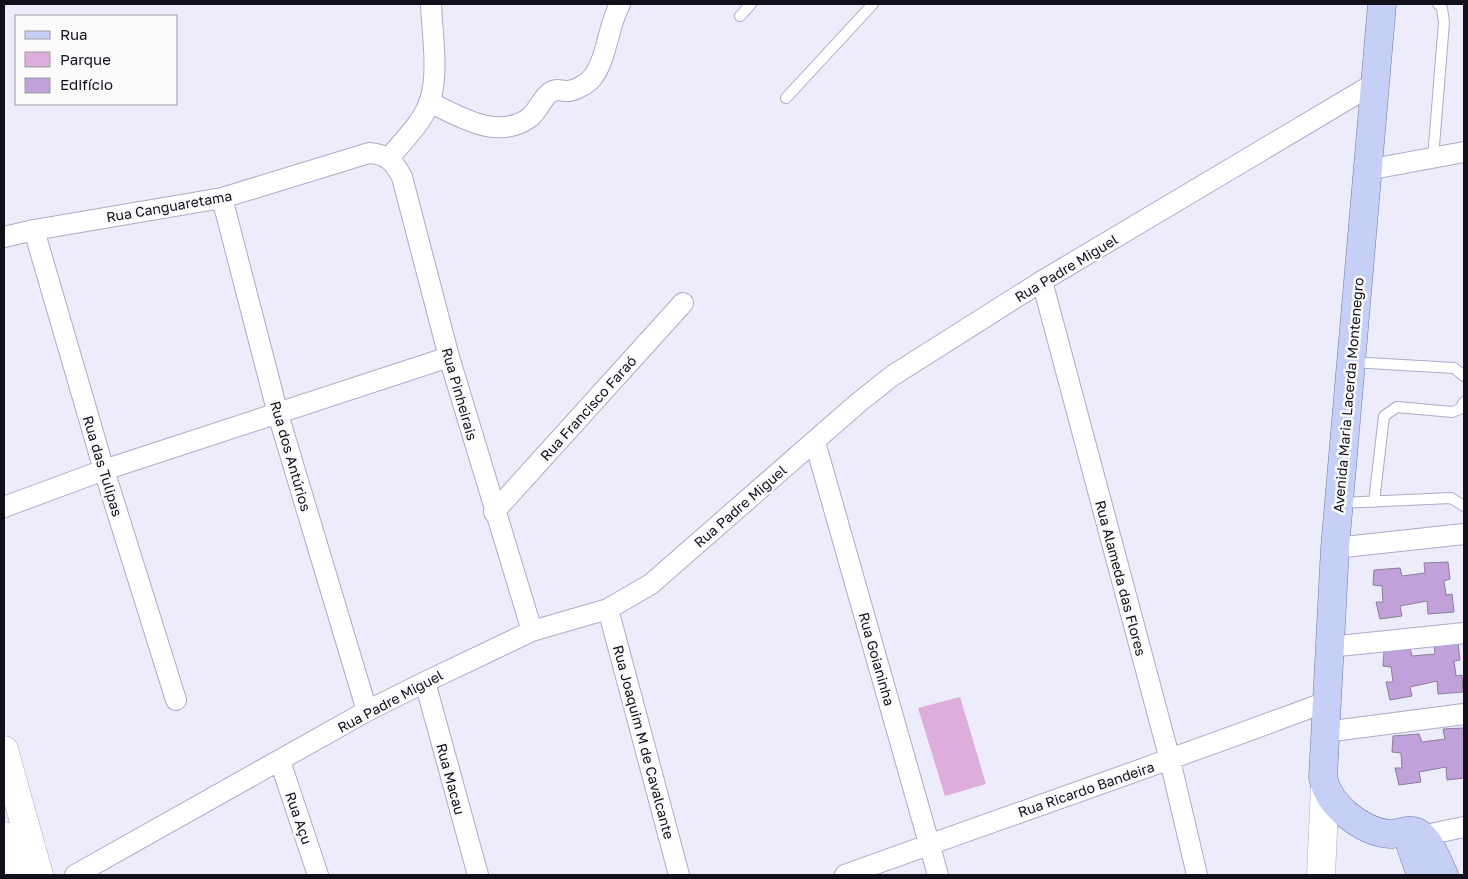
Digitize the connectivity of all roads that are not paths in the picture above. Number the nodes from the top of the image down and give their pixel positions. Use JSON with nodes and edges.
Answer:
{"nodes":[{"id":1,"x":431,"y":4,"type":"edge"},
{"id":2,"x":620,"y":4,"type":"edge"},
{"id":3,"x":751,"y":4,"type":"edge"},
{"id":4,"x":873,"y":4,"type":"edge"},
{"id":5,"x":1382,"y":4,"type":"edge"},
{"id":6,"x":1438,"y":4,"type":"edge"},
{"id":7,"x":740,"y":16,"type":"dead end"},
{"id":8,"x":1375,"y":82,"type":"junction"},
{"id":9,"x":786,"y":98,"type":"dead end"},
{"id":10,"x":429,"y":102,"type":"junction"},
{"id":11,"x":1464,"y":152,"type":"edge"},
{"id":12,"x":389,"y":158,"type":"junction"},
{"id":13,"x":1433,"y":158,"type":"junction"},
{"id":14,"x":1367,"y":170,"type":"junction"},
{"id":15,"x":222,"y":198,"type":"junction"},
{"id":16,"x":34,"y":230,"type":"junction"},
{"id":17,"x":4,"y":237,"type":"edge"},
{"id":18,"x":1042,"y":281,"type":"junction"},
{"id":19,"x":682,"y":304,"type":"dead end"},
{"id":20,"x":448,"y":357,"type":"junction"},
{"id":21,"x":1351,"y":362,"type":"junction"},
{"id":22,"x":1464,"y":376,"type":"edge"},
{"id":23,"x":1464,"y":402,"type":"edge"},
{"id":24,"x":278,"y":414,"type":"junction"},
{"id":25,"x":815,"y":442,"type":"junction"},
{"id":26,"x":104,"y":470,"type":"junction"},
{"id":27,"x":1374,"y":502,"type":"junction"},
{"id":28,"x":1339,"y":503,"type":"junction"},
{"id":29,"x":1464,"y":506,"type":"edge"},
{"id":30,"x":4,"y":508,"type":"edge"},
{"id":31,"x":494,"y":512,"type":"junction"},
{"id":32,"x":1464,"y":534,"type":"edge"},
{"id":33,"x":1335,"y":548,"type":"junction"},
{"id":34,"x":608,"y":609,"type":"junction"},
{"id":35,"x":532,"y":631,"type":"junction"},
{"id":36,"x":1464,"y":633,"type":"edge"},
{"id":37,"x":1329,"y":647,"type":"junction"},
{"id":38,"x":425,"y":682,"type":"junction"},
{"id":39,"x":176,"y":700,"type":"dead end"},
{"id":40,"x":1326,"y":702,"type":"junction"},
{"id":41,"x":367,"y":711,"type":"junction"},
{"id":42,"x":1464,"y":714,"type":"edge"},
{"id":43,"x":1325,"y":732,"type":"junction"},
{"id":44,"x":4,"y":750,"type":"edge"},
{"id":45,"x":1170,"y":760,"type":"junction"},
{"id":46,"x":280,"y":761,"type":"junction"},
{"id":47,"x":1325,"y":786,"type":"junction"},
{"id":48,"x":1464,"y":827,"type":"edge"},
{"id":49,"x":4,"y":836,"type":"edge"},
{"id":50,"x":1410,"y":836,"type":"junction"},
{"id":51,"x":930,"y":844,"type":"junction"},
{"id":52,"x":15,"y":875,"type":"edge"},
{"id":53,"x":39,"y":875,"type":"edge"},
{"id":54,"x":75,"y":875,"type":"edge"},
{"id":55,"x":318,"y":875,"type":"edge"},
{"id":56,"x":478,"y":875,"type":"edge"},
{"id":57,"x":680,"y":875,"type":"edge"},
{"id":58,"x":845,"y":875,"type":"edge"},
{"id":59,"x":938,"y":875,"type":"edge"},
{"id":60,"x":1197,"y":875,"type":"edge"},
{"id":61,"x":1321,"y":875,"type":"edge"},
{"id":62,"x":1421,"y":875,"type":"edge"},
{"id":63,"x":1444,"y":875,"type":"edge"}],
"edges":[{"from":1,"to":10,"type":"street"},
{"from":2,"to":10,"type":"street"},
{"from":3,"to":7,"type":"lane"},
{"from":4,"to":9,"type":"lane"},
{"from":5,"to":8,"type":"main road","name":"Avenida Maria Lacerda Montenegro"},
{"from":6,"to":13,"type":"lane"},
{"from":8,"to":14,"type":"main road","name":"Avenida Maria Lacerda Montenegro"},
{"from":8,"to":18,"type":"street","name":"Rua Padre Miguel"},
{"from":10,"to":12,"type":"street"},
{"from":11,"to":13,"type":"street"},
{"from":12,"to":15,"type":"street","name":"Rua Canguaretama"},
{"from":12,"to":20,"type":"street","name":"Rua Pinheirais"},
{"from":13,"to":14,"type":"street"},
{"from":14,"to":21,"type":"main road","name":"Avenida Maria Lacerda Montenegro"},
{"from":15,"to":16,"type":"street","name":"Rua Canguaretama"},
{"from":15,"to":24,"type":"street","name":"Rua dos Antúrios"},
{"from":16,"to":17,"type":"street","name":"Rua Canguaretama"},
{"from":16,"to":26,"type":"street","name":"Rua das Tulipas"},
{"from":18,"to":25,"type":"street","name":"Rua Padre Miguel"},
{"from":18,"to":45,"type":"street","name":"Rua Alameda das Flores"},
{"from":19,"to":31,"type":"street","name":"Rua Francisco Faraó"},
{"from":20,"to":24,"type":"street"},
{"from":20,"to":31,"type":"street","name":"Rua Pinheirais"},
{"from":21,"to":22,"type":"lane"},
{"from":21,"to":28,"type":"main road","name":"Avenida Maria Lacerda Montenegro"},
{"from":23,"to":27,"type":"lane"},
{"from":24,"to":26,"type":"street"},
{"from":24,"to":41,"type":"street","name":"Rua dos Antúrios"},
{"from":25,"to":34,"type":"street","name":"Rua Padre Miguel"},
{"from":25,"to":51,"type":"street","name":"Rua Goianinha"},
{"from":26,"to":30,"type":"street"},
{"from":26,"to":39,"type":"street","name":"Rua das Tulipas"},
{"from":27,"to":28,"type":"lane"},
{"from":27,"to":29,"type":"lane"},
{"from":28,"to":33,"type":"main road","name":"Avenida Maria Lacerda Montenegro"},
{"from":31,"to":35,"type":"street","name":"Rua Pinheirais"},
{"from":32,"to":33,"type":"street"},
{"from":33,"to":37,"type":"main road","name":"Avenida Maria Lacerda Montenegro"},
{"from":34,"to":35,"type":"street","name":"Rua Padre Miguel"},
{"from":34,"to":57,"type":"street","name":"Rua Joaquim M de Cavalcante"},
{"from":35,"to":38,"type":"street","name":"Rua Padre Miguel"},
{"from":36,"to":37,"type":"street"},
{"from":37,"to":40,"type":"main road","name":"Avenida Maria Lacerda Montenegro"},
{"from":38,"to":41,"type":"street","name":"Rua Padre Miguel"},
{"from":38,"to":56,"type":"street","name":"Rua Macau"},
{"from":40,"to":43,"type":"main road","name":"Avenida Maria Lacerda Montenegro"},
{"from":40,"to":45,"type":"street","name":"Rua Ricardo Bandeira"},
{"from":41,"to":46,"type":"street","name":"Rua Padre Miguel"},
{"from":42,"to":43,"type":"street"},
{"from":43,"to":47,"type":"main road","name":"Avenida Maria Lacerda Montenegro"},
{"from":44,"to":53,"type":"main road"},
{"from":45,"to":51,"type":"street","name":"Rua Ricardo Bandeira"},
{"from":45,"to":60,"type":"street","name":"Rua Alameda das Flores"},
{"from":46,"to":54,"type":"street","name":"Rua Padre Miguel"},
{"from":46,"to":55,"type":"street","name":"Rua Açu"},
{"from":47,"to":50,"type":"main road"},
{"from":47,"to":61,"type":"main road","name":"Avenida Maria Lacerda Montenegro"},
{"from":48,"to":50,"type":"street"},
{"from":49,"to":52,"type":"main road"},
{"from":50,"to":62,"type":"main road"},
{"from":50,"to":63,"type":"main road"},
{"from":51,"to":58,"type":"street","name":"Rua Ricardo Bandeira"},
{"from":51,"to":59,"type":"street","name":"Rua Goianinha"}]}
